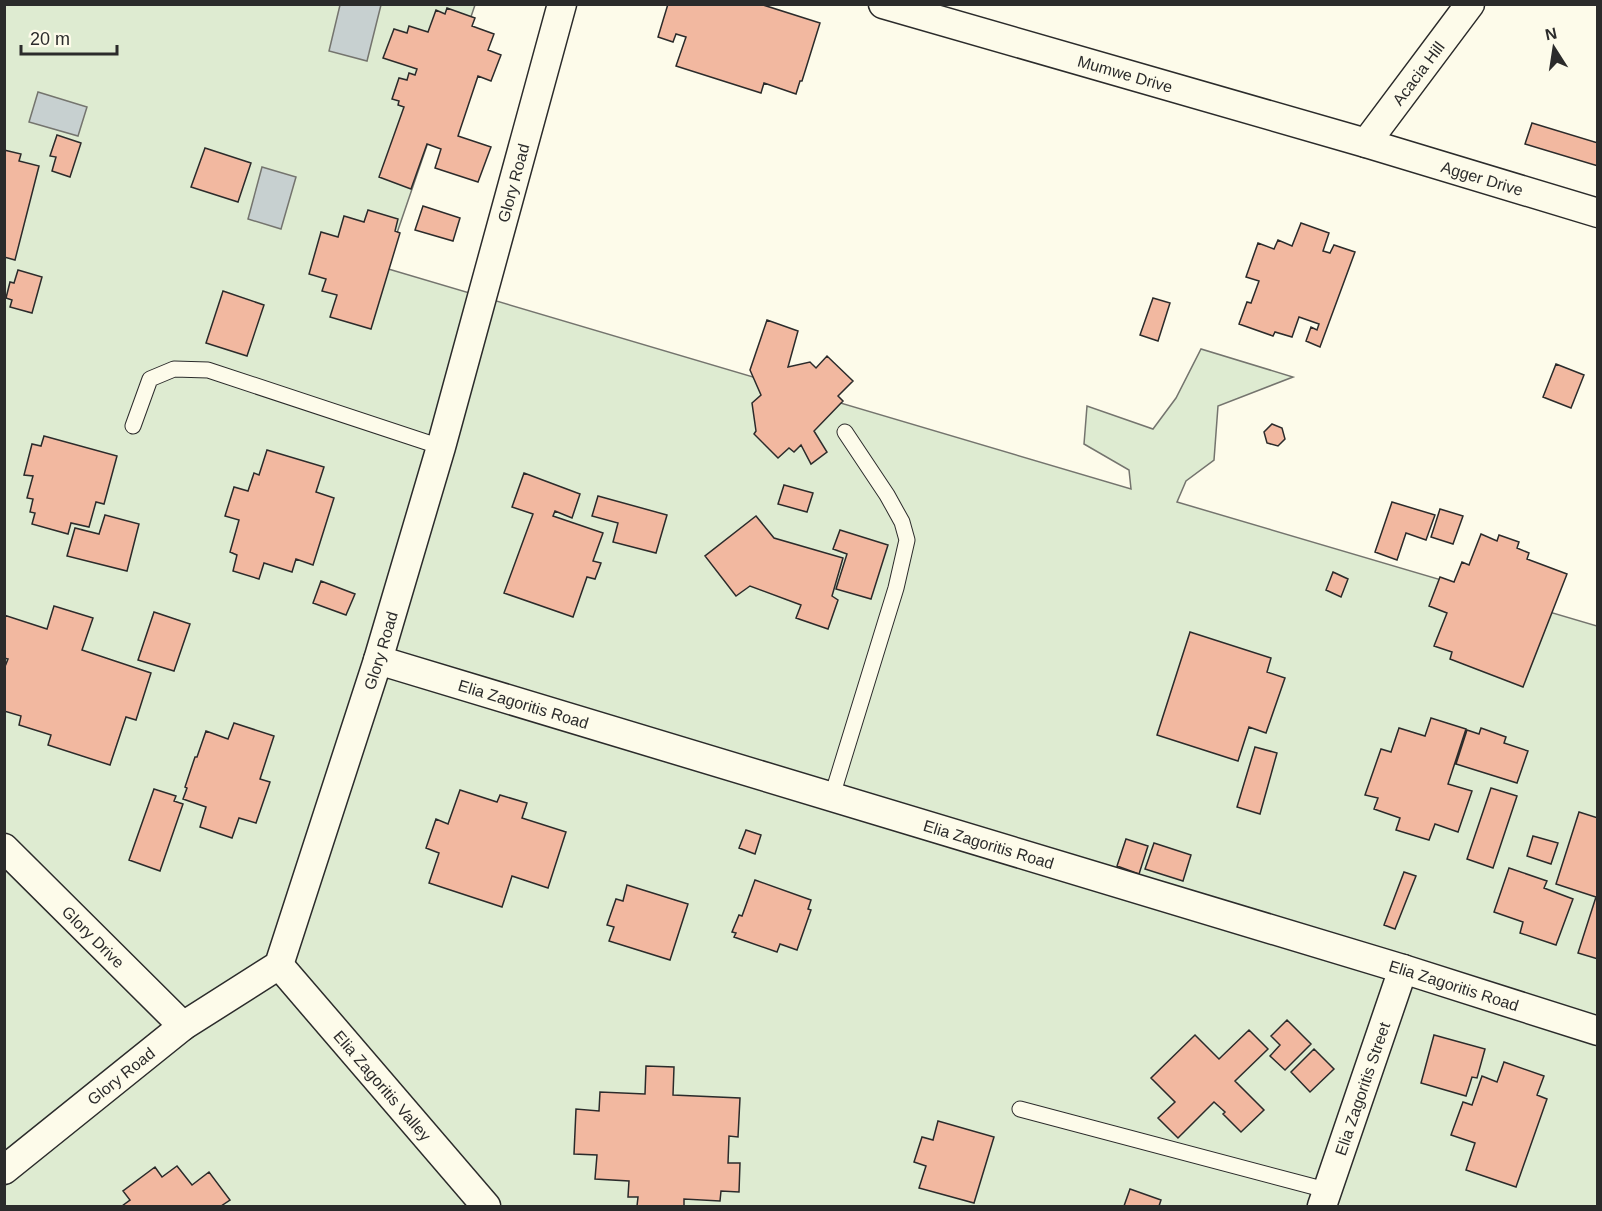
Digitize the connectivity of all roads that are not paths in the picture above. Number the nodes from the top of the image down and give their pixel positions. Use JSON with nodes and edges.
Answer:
{"nodes":[{"id":1,"x":562,"y":4,"type":"edge"},
{"id":2,"x":883,"y":4,"type":"edge"},
{"id":3,"x":1470,"y":4,"type":"edge"},
{"id":4,"x":1366,"y":143,"type":"junction"},
{"id":5,"x":1598,"y":213,"type":"edge"},
{"id":6,"x":133,"y":426,"type":"dead end"},
{"id":7,"x":845,"y":432,"type":"dead end"},
{"id":8,"x":441,"y":447,"type":"junction"},
{"id":9,"x":378,"y":660,"type":"junction"},
{"id":10,"x":832,"y":796,"type":"junction"},
{"id":11,"x":4,"y":848,"type":"edge"},
{"id":12,"x":279,"y":965,"type":"junction"},
{"id":13,"x":1403,"y":969,"type":"junction"},
{"id":14,"x":183,"y":1026,"type":"junction"},
{"id":15,"x":1598,"y":1030,"type":"edge"},
{"id":16,"x":1020,"y":1109,"type":"dead end"},
{"id":17,"x":4,"y":1170,"type":"edge"},
{"id":18,"x":1324,"y":1198,"type":"edge"},
{"id":19,"x":486,"y":1206,"type":"edge"}],
"edges":[{"from":1,"to":8,"type":"street","name":"Glory Road"},
{"from":2,"to":4,"type":"street","name":"Mumwe Drive"},
{"from":3,"to":4,"type":"street","name":"Acacia Hill"},
{"from":4,"to":5,"type":"street","name":"Agger Drive"},
{"from":6,"to":8,"type":"lane"},
{"from":7,"to":10,"type":"lane"},
{"from":8,"to":9,"type":"street","name":"Glory Road"},
{"from":9,"to":10,"type":"street","name":"Elia Zagoritis Road"},
{"from":9,"to":12,"type":"street","name":"Glory Road"},
{"from":10,"to":13,"type":"street","name":"Elia Zagoritis Road"},
{"from":11,"to":14,"type":"street","name":"Glory Drive"},
{"from":12,"to":14,"type":"street","name":"Glory Road"},
{"from":12,"to":19,"type":"street","name":"Elia Zagoritis Valley"},
{"from":13,"to":15,"type":"street","name":"Elia Zagoritis Road"},
{"from":13,"to":18,"type":"street","name":"Elia Zagoritis Street"},
{"from":14,"to":17,"type":"street","name":"Glory Road"},
{"from":16,"to":18,"type":"lane"}]}
